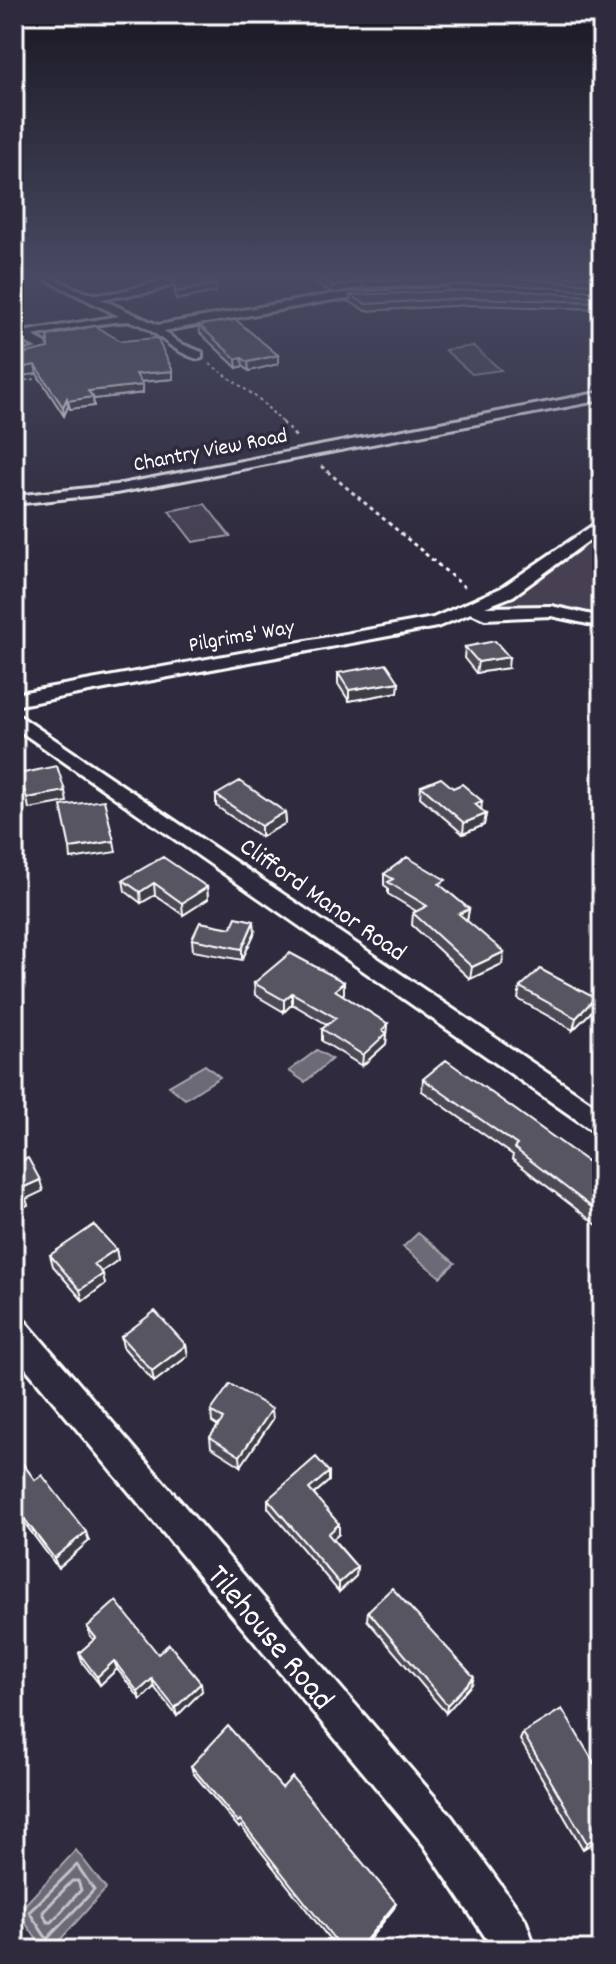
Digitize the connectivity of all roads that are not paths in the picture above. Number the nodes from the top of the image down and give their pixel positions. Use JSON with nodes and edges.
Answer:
{"nodes":[{"id":1,"x":602,"y":396,"type":"edge"},
{"id":2,"x":14,"y":500,"type":"edge"},
{"id":3,"x":602,"y":524,"type":"edge"},
{"id":4,"x":479,"y":606,"type":"junction"},
{"id":5,"x":602,"y":622,"type":"edge"},
{"id":6,"x":14,"y":700,"type":"edge"},
{"id":7,"x":14,"y":718,"type":"edge"},
{"id":8,"x":602,"y":1124,"type":"edge"},
{"id":9,"x":14,"y":1331,"type":"edge"},
{"id":10,"x":515,"y":1950,"type":"edge"}],
"edges":[{"from":1,"to":2,"type":"street","name":"Chantry View Road"},
{"from":3,"to":4,"type":"street","name":"Pilgrims' Way"},
{"from":4,"to":5,"type":"street"},
{"from":4,"to":6,"type":"street","name":"Pilgrims' Way"},
{"from":7,"to":8,"type":"street","name":"Clifford Manor Road"},
{"from":9,"to":10,"type":"street","name":"Tilehouse Road"}]}
